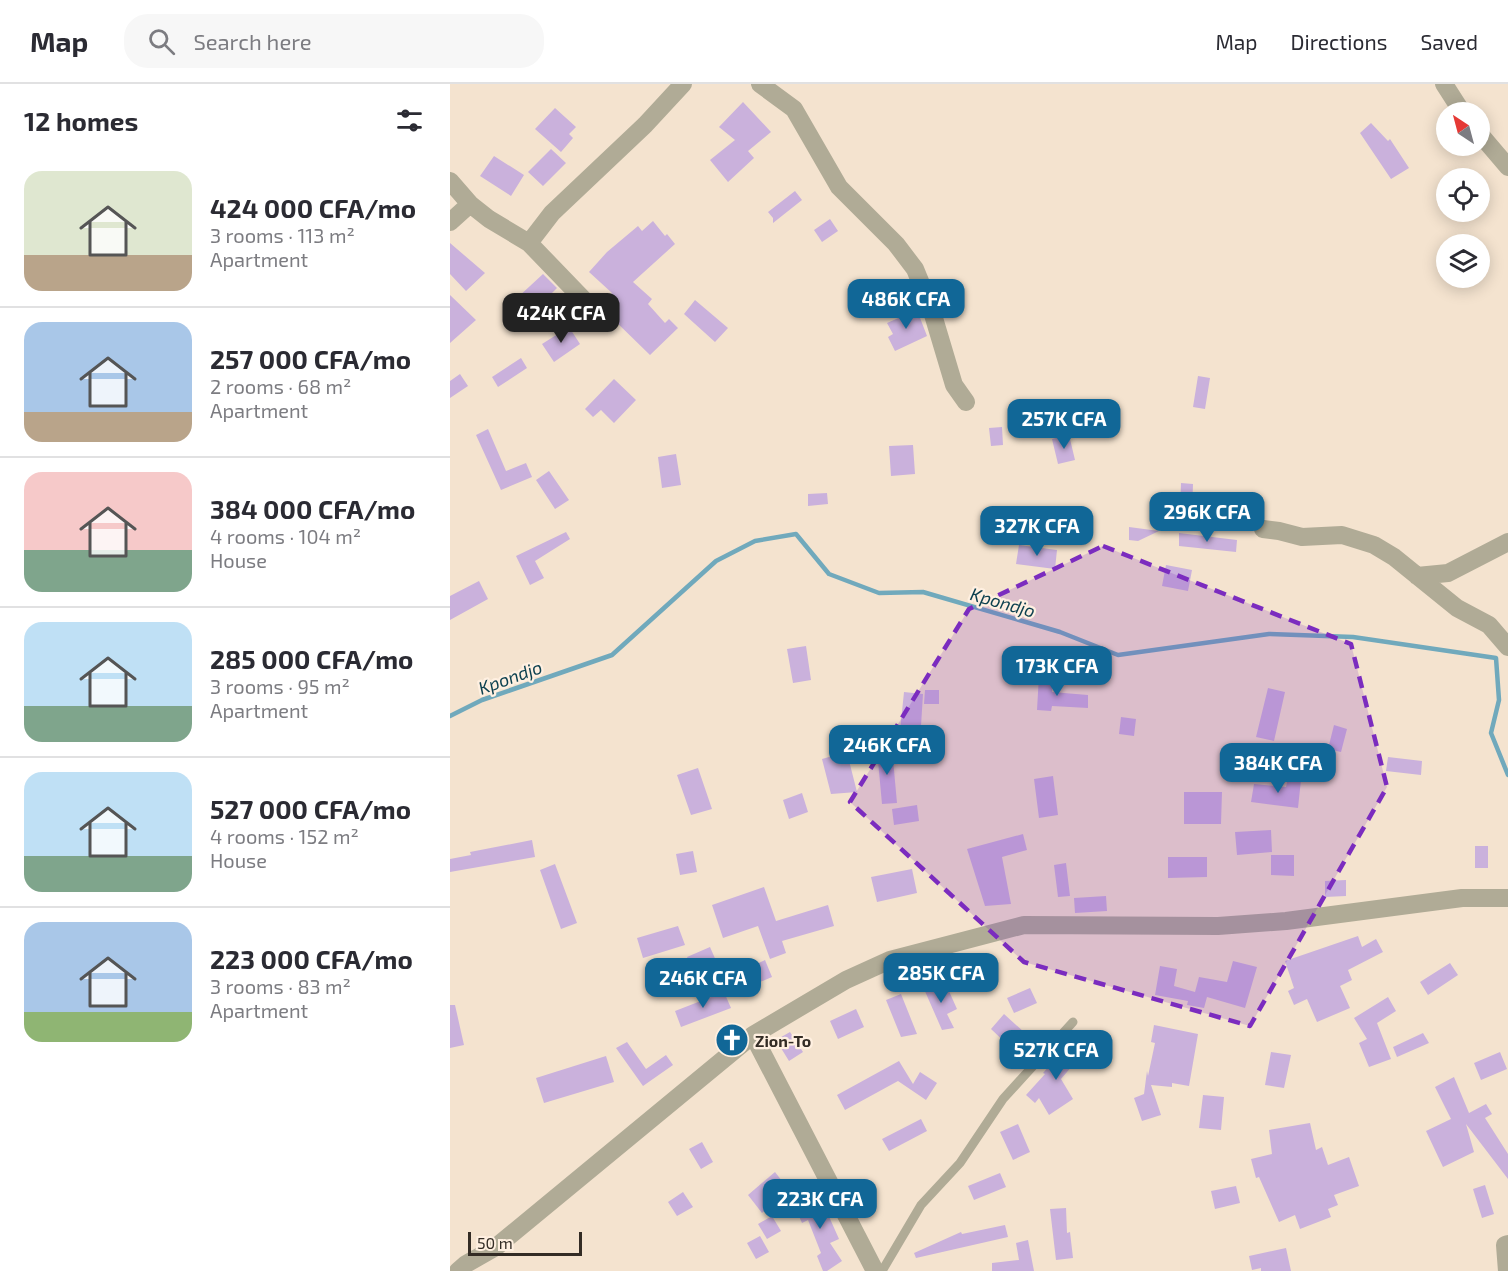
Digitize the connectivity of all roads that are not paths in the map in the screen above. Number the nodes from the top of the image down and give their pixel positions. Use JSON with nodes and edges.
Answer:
{"nodes":[{"id":1,"x":683,"y":84,"type":"edge"},
{"id":2,"x":760,"y":84,"type":"edge"},
{"id":3,"x":1444,"y":84,"type":"edge"},
{"id":4,"x":1456,"y":102,"type":"edge"},
{"id":5,"x":1490,"y":146,"type":"edge"},
{"id":6,"x":1508,"y":167,"type":"edge"},
{"id":7,"x":450,"y":181,"type":"edge"},
{"id":8,"x":470,"y":204,"type":"junction"},
{"id":9,"x":450,"y":222,"type":"edge"},
{"id":10,"x":528,"y":243,"type":"junction"},
{"id":11,"x":583,"y":299,"type":"dead end"},
{"id":12,"x":966,"y":402,"type":"dead end"},
{"id":13,"x":1263,"y":529,"type":"dead end"},
{"id":14,"x":1508,"y":542,"type":"edge"},
{"id":15,"x":1417,"y":576,"type":"junction"},
{"id":16,"x":1508,"y":647,"type":"edge"},
{"id":17,"x":1508,"y":898,"type":"edge"},
{"id":18,"x":1073,"y":1022,"type":"dead end"},
{"id":19,"x":753,"y":1035,"type":"junction"},
{"id":20,"x":1508,"y":1244,"type":"edge"},
{"id":21,"x":458,"y":1271,"type":"edge"},
{"id":22,"x":875,"y":1271,"type":"edge"},
{"id":23,"x":882,"y":1271,"type":"edge"},
{"id":24,"x":1507,"y":1271,"type":"edge"}],
"edges":[{"from":1,"to":10,"type":"street"},
{"from":2,"to":12,"type":"street"},
{"from":3,"to":4,"type":"street"},
{"from":5,"to":6,"type":"street"},
{"from":7,"to":8,"type":"street"},
{"from":8,"to":9,"type":"street"},
{"from":8,"to":10,"type":"street"},
{"from":10,"to":11,"type":"street"},
{"from":13,"to":15,"type":"street"},
{"from":14,"to":15,"type":"street"},
{"from":15,"to":16,"type":"street"},
{"from":17,"to":19,"type":"street"},
{"from":18,"to":23,"type":"lane"},
{"from":19,"to":21,"type":"street"},
{"from":19,"to":22,"type":"street"},
{"from":20,"to":24,"type":"street"}]}
